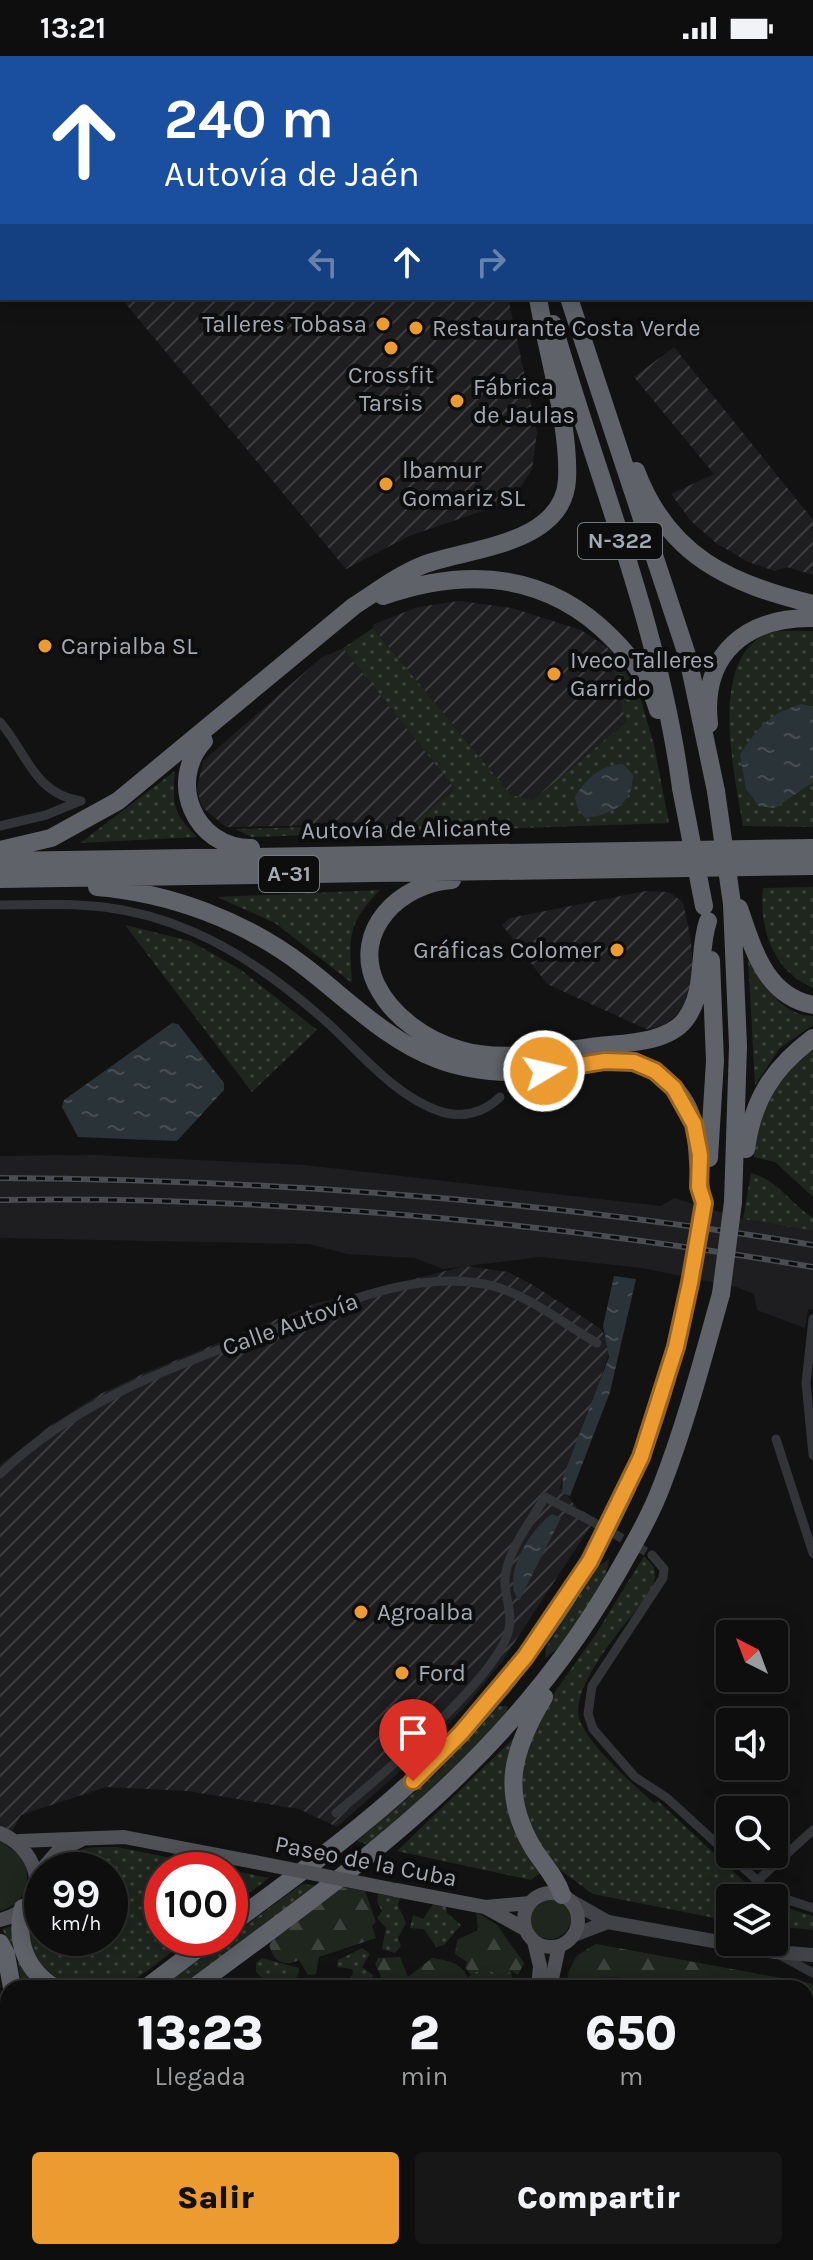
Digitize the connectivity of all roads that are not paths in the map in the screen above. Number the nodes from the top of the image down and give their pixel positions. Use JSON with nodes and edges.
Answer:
{"nodes":[{"id":1,"x":538,"y":300,"type":"edge"},
{"id":2,"x":547,"y":300,"type":"edge"},
{"id":3,"x":570,"y":300,"type":"edge"},
{"id":4,"x":601,"y":397,"type":"junction"},
{"id":5,"x":813,"y":604,"type":"edge"},
{"id":6,"x":354,"y":606,"type":"junction"},
{"id":7,"x":813,"y":618,"type":"edge"},
{"id":8,"x":228,"y":713,"type":"junction"},
{"id":9,"x":0,"y":722,"type":"edge"},
{"id":10,"x":710,"y":766,"type":"junction"},
{"id":11,"x":680,"y":780,"type":"junction"},
{"id":12,"x":0,"y":826,"type":"edge"},
{"id":13,"x":813,"y":848,"type":"edge"},
{"id":14,"x":0,"y":850,"type":"edge"},
{"id":15,"x":301,"y":855,"type":"junction"},
{"id":16,"x":0,"y":861,"type":"edge"},
{"id":17,"x":813,"y":866,"type":"edge"},
{"id":18,"x":533,"y":870,"type":"junction"},
{"id":19,"x":46,"y":878,"type":"junction"},
{"id":20,"x":0,"y":879,"type":"edge"},
{"id":21,"x":731,"y":883,"type":"junction"},
{"id":22,"x":0,"y":905,"type":"edge"},
{"id":23,"x":706,"y":914,"type":"junction"},
{"id":24,"x":813,"y":1005,"type":"edge"},
{"id":25,"x":813,"y":1038,"type":"edge"},
{"id":26,"x":463,"y":1059,"type":"junction"},
{"id":27,"x":500,"y":1063,"type":"junction"},
{"id":28,"x":500,"y":1097,"type":"dead end"},
{"id":29,"x":733,"y":1202,"type":"junction"},
{"id":30,"x":704,"y":1203,"type":"junction"},
{"id":31,"x":813,"y":1319,"type":"edge"},
{"id":32,"x":597,"y":1343,"type":"dead end"},
{"id":33,"x":776,"y":1439,"type":"dead end"},
{"id":34,"x":813,"y":1455,"type":"edge"},
{"id":35,"x":0,"y":1474,"type":"edge"},
{"id":36,"x":591,"y":1521,"type":"tunnel mouth"},
{"id":37,"x":813,"y":1553,"type":"edge"},
{"id":38,"x":652,"y":1555,"type":"dead end"},
{"id":39,"x":596,"y":1610,"type":"junction"},
{"id":40,"x":336,"y":1813,"type":"dead end"},
{"id":41,"x":813,"y":1830,"type":"edge"},
{"id":42,"x":0,"y":1833,"type":"edge"},
{"id":43,"x":96,"y":1835,"type":"junction"},
{"id":44,"x":19,"y":1841,"type":"junction"},
{"id":45,"x":28,"y":1852,"type":"edge"},
{"id":46,"x":57,"y":1852,"type":"edge"},
{"id":47,"x":757,"y":1881,"type":"junction"},
{"id":48,"x":567,"y":1898,"type":"junction"},
{"id":49,"x":530,"y":1903,"type":"junction"},
{"id":50,"x":485,"y":1907,"type":"junction"},
{"id":51,"x":23,"y":1908,"type":"joint"},
{"id":52,"x":813,"y":1908,"type":"edge"},
{"id":53,"x":248,"y":1911,"type":"edge"},
{"id":54,"x":0,"y":1920,"type":"edge"},
{"id":55,"x":608,"y":1922,"type":"junction"},
{"id":56,"x":529,"y":1935,"type":"junction"},
{"id":57,"x":574,"y":1935,"type":"junction"},
{"id":58,"x":716,"y":1941,"type":"edge"},
{"id":59,"x":0,"y":1943,"type":"edge"},
{"id":60,"x":559,"y":1946,"type":"junction"},
{"id":61,"x":788,"y":1953,"type":"edge"},
{"id":62,"x":813,"y":1955,"type":"edge"},
{"id":63,"x":188,"y":1956,"type":"edge"},
{"id":64,"x":782,"y":1956,"type":"edge"},
{"id":65,"x":813,"y":1973,"type":"edge"},
{"id":66,"x":162,"y":1975,"type":"junction"},
{"id":67,"x":11,"y":1980,"type":"edge"},
{"id":68,"x":46,"y":1980,"type":"edge"},
{"id":69,"x":150,"y":1980,"type":"edge"},
{"id":70,"x":156,"y":1980,"type":"edge"},
{"id":71,"x":204,"y":1980,"type":"edge"},
{"id":72,"x":544,"y":1980,"type":"edge"},
{"id":73,"x":548,"y":1980,"type":"edge"}],
"edges":[{"from":1,"to":6,"type":"highway"},
{"from":2,"to":11,"type":"highway","number":"N-322"},
{"from":3,"to":4,"type":"highway","number":"N-322"},
{"from":4,"to":5,"type":"highway"},
{"from":4,"to":10,"type":"highway","number":"N-322"},
{"from":6,"to":8,"type":"highway"},
{"from":6,"to":11,"type":"highway"},
{"from":7,"to":10,"type":"highway"},
{"from":8,"to":14,"type":"highway"},
{"from":8,"to":15,"type":"highway"},
{"from":9,"to":12,"type":"street"},
{"from":10,"to":21,"type":"highway","number":"N-322","bridge":true},
{"from":11,"to":23,"type":"highway","number":"N-322","bridge":true},
{"from":13,"to":15,"type":"highway","name":"Autovía de Alicante","number":"A-31"},
{"from":15,"to":16,"type":"highway","name":"Autovía de Alicante","number":"A-31"},
{"from":17,"to":18,"type":"highway","name":"Autovía de Alicante","number":"A-31"},
{"from":18,"to":19,"type":"highway","name":"Autovía de Alicante","number":"A-31"},
{"from":18,"to":26,"type":"highway"},
{"from":19,"to":20,"type":"highway","name":"Autovía de Alicante","number":"A-31"},
{"from":19,"to":26,"type":"highway"},
{"from":21,"to":24,"type":"highway"},
{"from":21,"to":29,"type":"highway","number":"N-322","bridge":true},
{"from":22,"to":28,"type":"street"},
{"from":23,"to":27,"type":"highway"},
{"from":23,"to":30,"type":"highway","number":"N-322"},
{"from":25,"to":29,"type":"highway"},
{"from":26,"to":27,"type":"highway"},
{"from":27,"to":30,"type":"highway"},
{"from":29,"to":39,"type":"highway","number":"N-322","bridge":true},
{"from":30,"to":53,"type":"highway","number":"N-322","bridge":true},
{"from":31,"to":34,"type":"street"},
{"from":32,"to":35,"type":"street","name":"Calle Autovía"},
{"from":33,"to":37,"type":"street"},
{"from":36,"to":40,"type":"street"},
{"from":38,"to":47,"type":"street"},
{"from":39,"to":48,"type":"highway"},
{"from":39,"to":71,"type":"highway","number":"N-322"},
{"from":41,"to":47,"type":"street"},
{"from":42,"to":44,"type":"main road"},
{"from":43,"to":44,"type":"main road","name":"Paseo de la Cuba"},
{"from":43,"to":46,"type":"main road"},
{"from":43,"to":50,"type":"main road","name":"Paseo de la Cuba","bridge":true},
{"from":44,"to":45,"type":"main road"},
{"from":47,"to":52,"type":"street"},
{"from":48,"to":49,"type":"main road"},
{"from":48,"to":55,"type":"main road"},
{"from":48,"to":57,"type":"main road"},
{"from":49,"to":50,"type":"main road","name":"Paseo de la Cuba"},
{"from":49,"to":56,"type":"main road"},
{"from":50,"to":56,"type":"main road","name":"Paseo de la Cuba"},
{"from":51,"to":54,"type":"main road"},
{"from":51,"to":68,"type":"highway"},
{"from":55,"to":57,"type":"main road"},
{"from":55,"to":58,"type":"main road"},
{"from":56,"to":60,"type":"main road"},
{"from":56,"to":72,"type":"main road"},
{"from":57,"to":60,"type":"main road"},
{"from":59,"to":67,"type":"highway"},
{"from":60,"to":73,"type":"main road"},
{"from":61,"to":62,"type":"main road"},
{"from":63,"to":66,"type":"highway"},
{"from":64,"to":65,"type":"street"},
{"from":66,"to":69,"type":"highway"},
{"from":66,"to":70,"type":"highway"}]}
